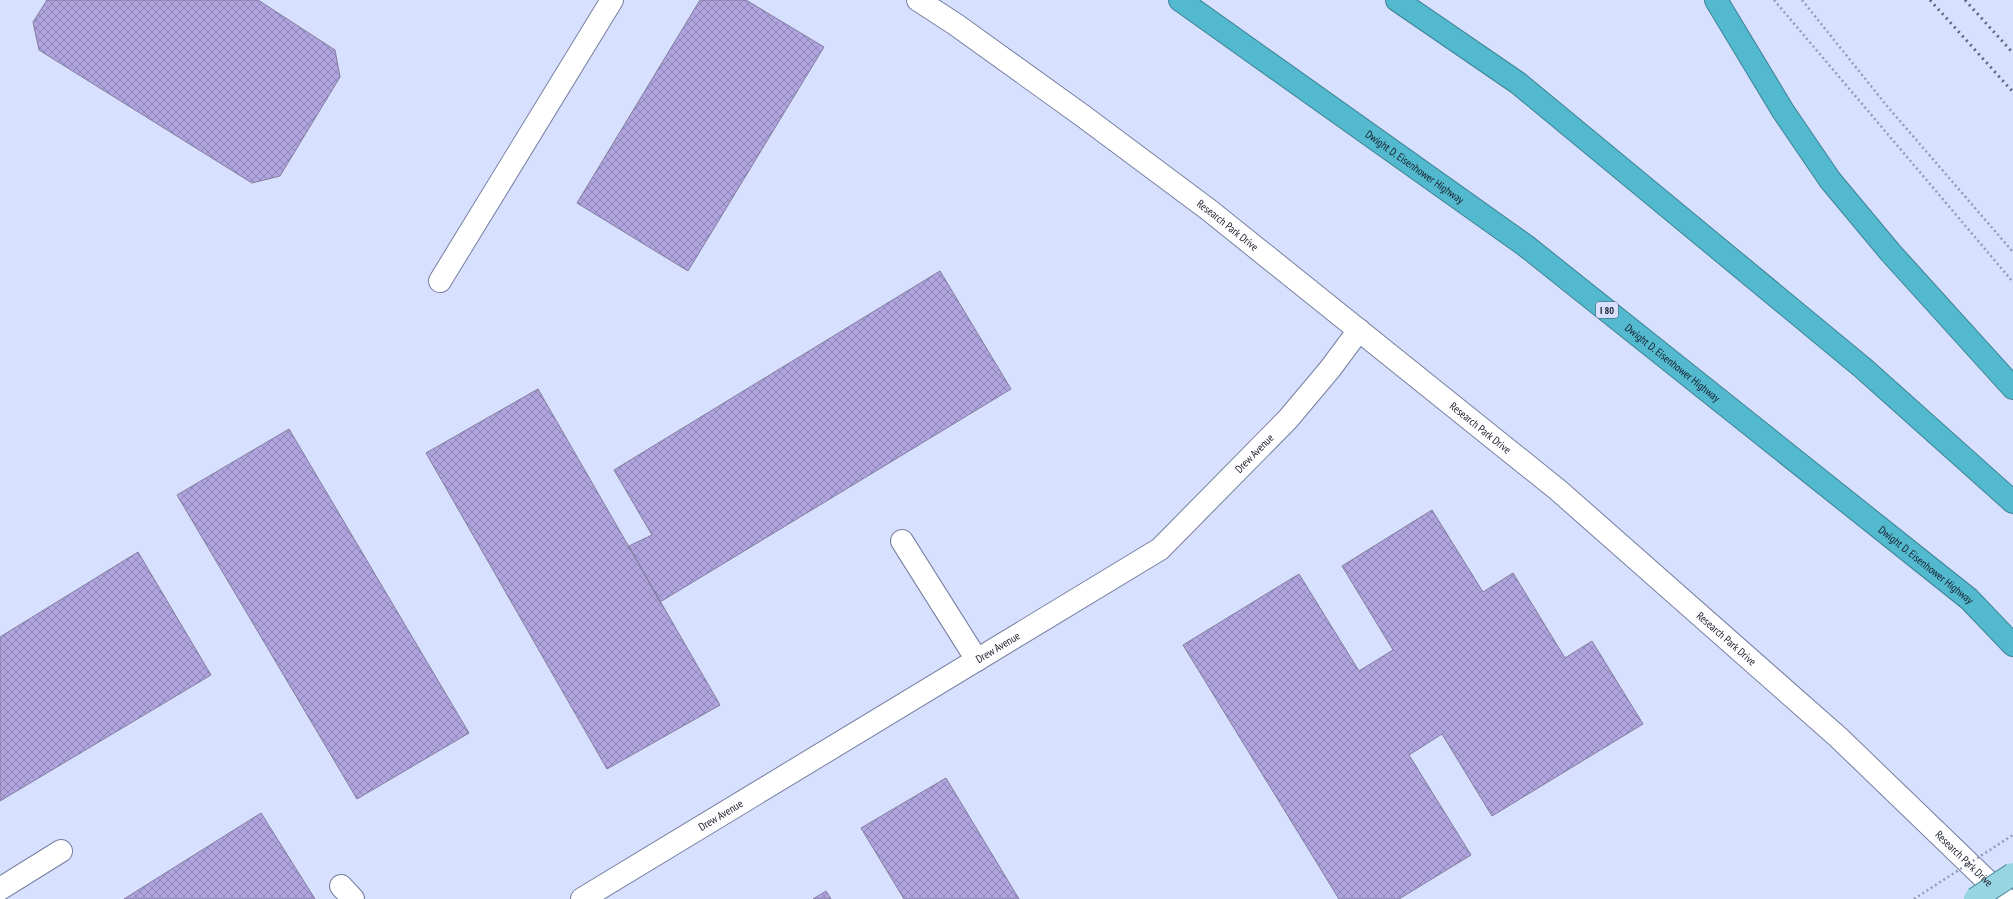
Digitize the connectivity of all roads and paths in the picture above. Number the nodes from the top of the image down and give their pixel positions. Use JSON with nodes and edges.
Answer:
{"nodes":[{"id":1,"x":612,"y":0,"type":"edge"},
{"id":2,"x":918,"y":0,"type":"edge"},
{"id":3,"x":1180,"y":0,"type":"edge"},
{"id":4,"x":1397,"y":0,"type":"edge"},
{"id":5,"x":1716,"y":0,"type":"edge"},
{"id":6,"x":1774,"y":0,"type":"edge"},
{"id":7,"x":1802,"y":0,"type":"edge"},
{"id":8,"x":2013,"y":252,"type":"edge"},
{"id":9,"x":440,"y":280,"type":"dead end"},
{"id":10,"x":2013,"y":282,"type":"edge"},
{"id":11,"x":1359,"y":330,"type":"junction"},
{"id":12,"x":2013,"y":388,"type":"edge"},
{"id":13,"x":2013,"y":502,"type":"edge"},
{"id":14,"x":902,"y":541,"type":"dead end"},
{"id":15,"x":2013,"y":646,"type":"edge"},
{"id":16,"x":977,"y":660,"type":"junction"},
{"id":17,"x":2013,"y":835,"type":"edge"},
{"id":18,"x":61,"y":851,"type":"dead end"},
{"id":19,"x":2013,"y":874,"type":"edge"},
{"id":20,"x":0,"y":889,"type":"edge"},
{"id":21,"x":582,"y":899,"type":"edge"},
{"id":22,"x":1914,"y":899,"type":"edge"},
{"id":23,"x":1975,"y":899,"type":"edge"},
{"id":24,"x":2006,"y":899,"type":"edge"}],
"edges":[{"from":1,"to":9,"type":"street"},
{"from":2,"to":11,"type":"street","name":"Research Park Drive"},
{"from":3,"to":15,"type":"highway","name":"Dwight D. Eisenhower Highway","number":"I 80"},
{"from":4,"to":13,"type":"highway"},
{"from":5,"to":12,"type":"highway"},
{"from":6,"to":10,"type":"path"},
{"from":7,"to":8,"type":"path"},
{"from":11,"to":16,"type":"street","name":"Drew Avenue"},
{"from":11,"to":24,"type":"street","name":"Research Park Drive"},
{"from":14,"to":16,"type":"street"},
{"from":16,"to":21,"type":"street","name":"Drew Avenue"},
{"from":17,"to":22,"type":"path","bridge":true},
{"from":18,"to":20,"type":"street"},
{"from":19,"to":23,"type":"main road","bridge":true}]}
